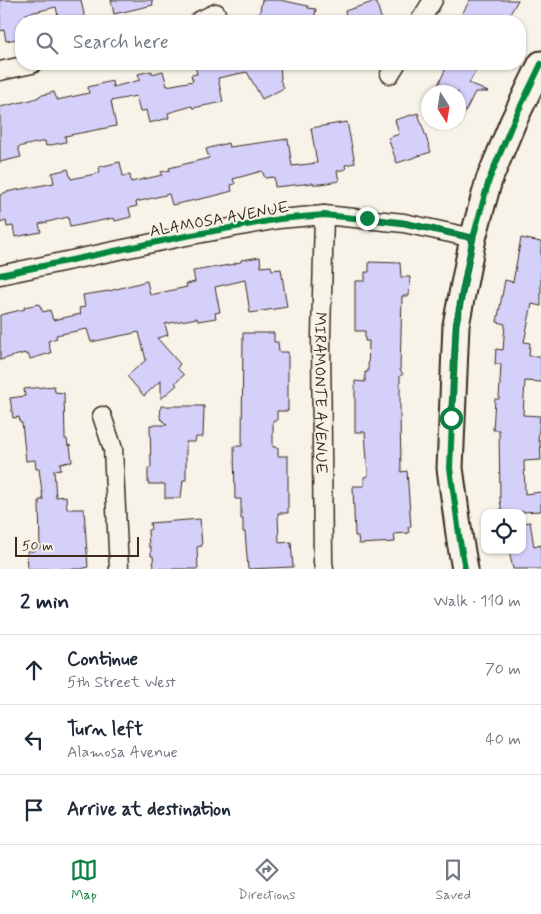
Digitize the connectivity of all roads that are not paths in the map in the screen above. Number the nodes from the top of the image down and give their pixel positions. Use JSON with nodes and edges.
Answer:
{"nodes":[{"id":1,"x":432,"y":0,"type":"edge"},
{"id":2,"x":216,"y":13,"type":"dead end"},
{"id":3,"x":212,"y":15,"type":"edge"},
{"id":4,"x":423,"y":15,"type":"edge"},
{"id":5,"x":541,"y":64,"type":"edge"},
{"id":6,"x":15,"y":68,"type":"edge"},
{"id":7,"x":0,"y":71,"type":"edge"},
{"id":8,"x":324,"y":215,"type":"junction"},
{"id":9,"x":473,"y":238,"type":"junction"},
{"id":10,"x":0,"y":275,"type":"edge"},
{"id":11,"x":102,"y":416,"type":"dead end"},
{"id":12,"x":119,"y":569,"type":"edge"},
{"id":13,"x":324,"y":569,"type":"edge"},
{"id":14,"x":465,"y":569,"type":"edge"}],
"edges":[{"from":1,"to":4,"type":"street"},
{"from":2,"to":3,"type":"street"},
{"from":5,"to":9,"type":"street"},
{"from":6,"to":7,"type":"street"},
{"from":8,"to":9,"type":"street","name":"ALAMOSA AVENUE"},
{"from":8,"to":10,"type":"street","name":"ALAMOSA AVENUE"},
{"from":8,"to":13,"type":"street","name":"MIRAMONTE AVENUE"},
{"from":9,"to":14,"type":"street"},
{"from":11,"to":12,"type":"street"}]}
